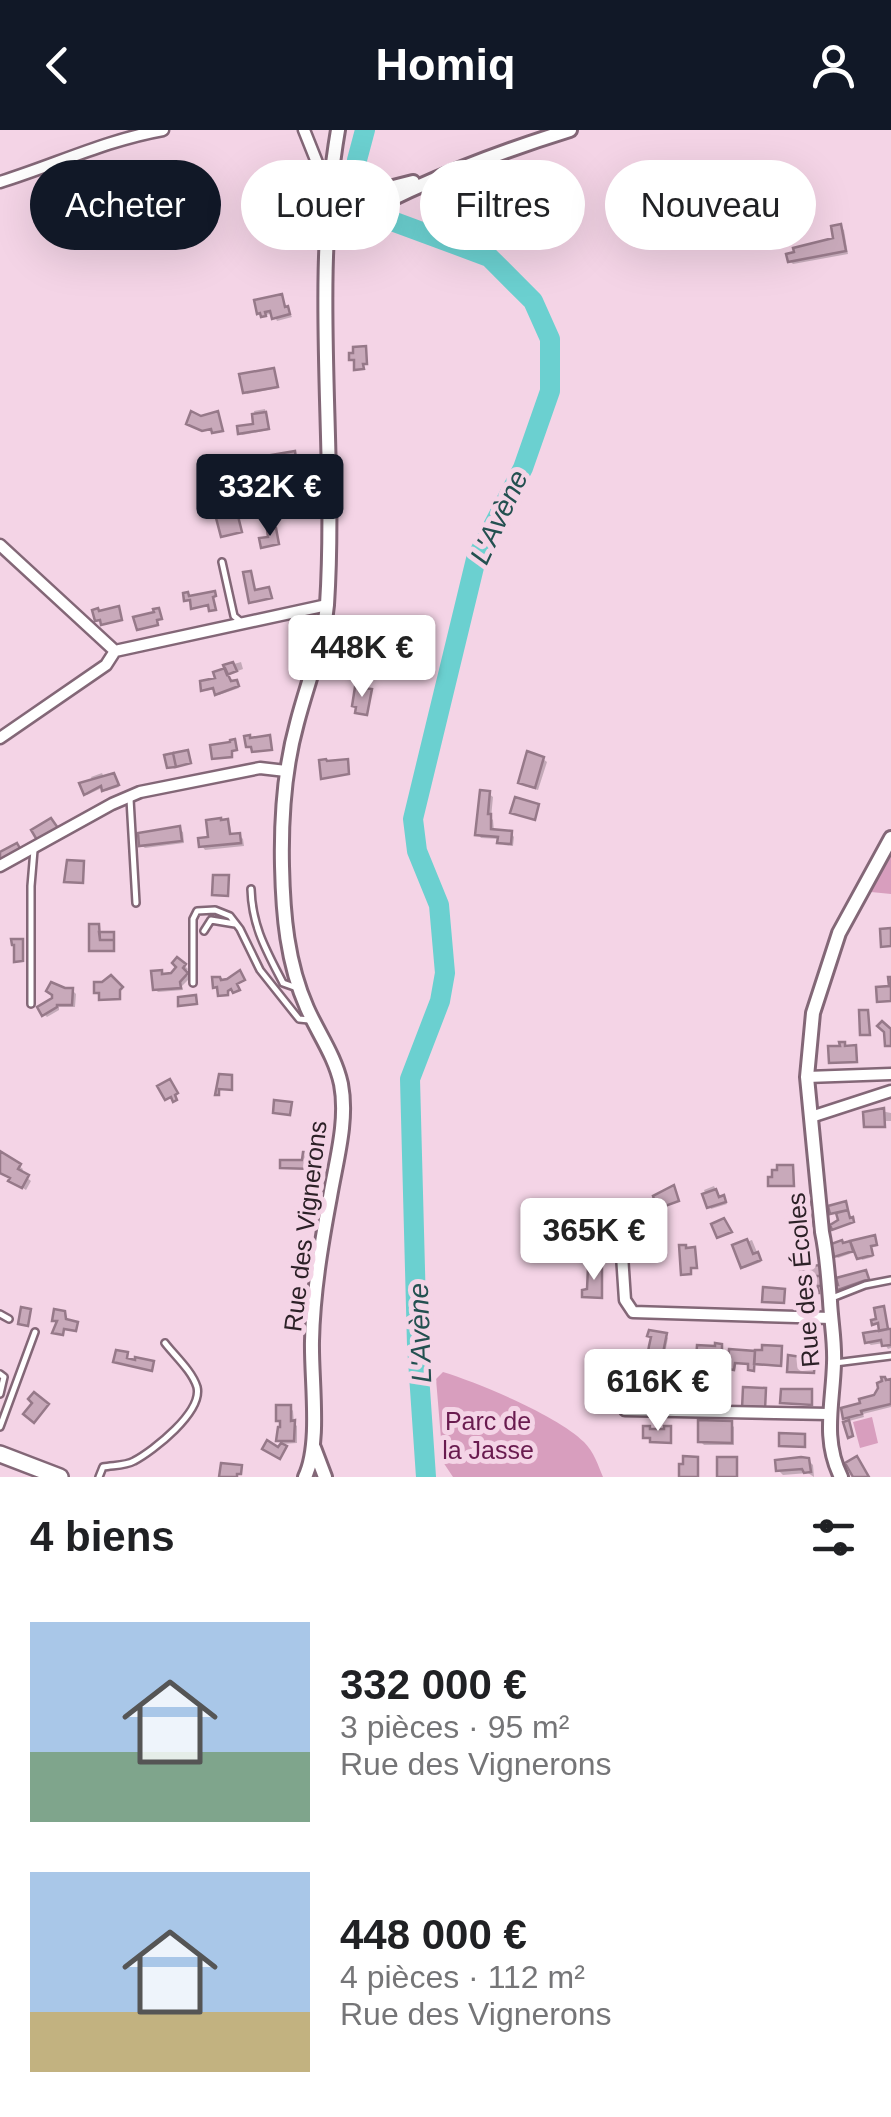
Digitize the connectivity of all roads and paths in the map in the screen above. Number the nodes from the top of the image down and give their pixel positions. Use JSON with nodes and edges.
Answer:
{"nodes":[{"id":1,"x":163,"y":130,"type":"edge"},
{"id":2,"x":304,"y":130,"type":"edge"},
{"id":3,"x":338,"y":130,"type":"edge"},
{"id":4,"x":570,"y":130,"type":"edge"},
{"id":5,"x":316,"y":160,"type":"edge"},
{"id":6,"x":333,"y":160,"type":"edge"},
{"id":7,"x":0,"y":182,"type":"edge"},
{"id":8,"x":400,"y":189,"type":"edge"},
{"id":9,"x":327,"y":250,"type":"edge"},
{"id":10,"x":328,"y":473,"type":"junction"},
{"id":11,"x":258,"y":488,"type":"dead end"},
{"id":12,"x":0,"y":544,"type":"edge"},
{"id":13,"x":222,"y":562,"type":"dead end"},
{"id":14,"x":327,"y":605,"type":"junction"},
{"id":15,"x":242,"y":624,"type":"junction"},
{"id":16,"x":115,"y":651,"type":"junction"},
{"id":17,"x":0,"y":738,"type":"edge"},
{"id":18,"x":286,"y":771,"type":"junction"},
{"id":19,"x":130,"y":796,"type":"junction"},
{"id":20,"x":891,"y":838,"type":"edge"},
{"id":21,"x":34,"y":846,"type":"junction"},
{"id":22,"x":0,"y":866,"type":"edge"},
{"id":23,"x":251,"y":889,"type":"dead end"},
{"id":24,"x":136,"y":903,"type":"dead end"},
{"id":25,"x":236,"y":924,"type":"junction"},
{"id":26,"x":204,"y":931,"type":"dead end"},
{"id":27,"x":193,"y":983,"type":"dead end"},
{"id":28,"x":300,"y":990,"type":"junction"},
{"id":29,"x":31,"y":1004,"type":"dead end"},
{"id":30,"x":314,"y":1021,"type":"junction"},
{"id":31,"x":891,"y":1074,"type":"edge"},
{"id":32,"x":807,"y":1076,"type":"junction"},
{"id":33,"x":891,"y":1091,"type":"edge"},
{"id":34,"x":811,"y":1117,"type":"junction"},
{"id":35,"x":620,"y":1210,"type":"dead end"},
{"id":36,"x":891,"y":1280,"type":"edge"},
{"id":37,"x":830,"y":1300,"type":"junction"},
{"id":38,"x":0,"y":1314,"type":"edge"},
{"id":39,"x":831,"y":1318,"type":"junction"},
{"id":40,"x":9,"y":1319,"type":"dead end"},
{"id":41,"x":35,"y":1332,"type":"dead end"},
{"id":42,"x":165,"y":1343,"type":"dead end"},
{"id":43,"x":891,"y":1356,"type":"edge"},
{"id":44,"x":834,"y":1364,"type":"junction"},
{"id":45,"x":0,"y":1374,"type":"edge"},
{"id":46,"x":0,"y":1394,"type":"edge"},
{"id":47,"x":624,"y":1410,"type":"dead end"},
{"id":48,"x":829,"y":1414,"type":"junction"},
{"id":49,"x":0,"y":1427,"type":"edge"},
{"id":50,"x":313,"y":1445,"type":"junction"},
{"id":51,"x":0,"y":1454,"type":"edge"},
{"id":52,"x":60,"y":1477,"type":"edge"},
{"id":53,"x":99,"y":1477,"type":"edge"},
{"id":54,"x":305,"y":1477,"type":"edge"},
{"id":55,"x":325,"y":1477,"type":"edge"},
{"id":56,"x":841,"y":1477,"type":"edge"}],
"edges":[{"from":1,"to":7,"type":"street"},
{"from":2,"to":5,"type":"street"},
{"from":3,"to":6,"type":"street","name":"Rue des Vignerons"},
{"from":4,"to":8,"type":"street"},
{"from":9,"to":10,"type":"street","name":"Rue des Vignerons"},
{"from":10,"to":11,"type":"lane"},
{"from":10,"to":14,"type":"street","name":"Rue des Vignerons"},
{"from":12,"to":16,"type":"street"},
{"from":13,"to":15,"type":"lane"},
{"from":14,"to":15,"type":"street"},
{"from":14,"to":18,"type":"street","name":"Rue des Vignerons"},
{"from":15,"to":16,"type":"street"},
{"from":16,"to":17,"type":"street"},
{"from":18,"to":19,"type":"street"},
{"from":18,"to":28,"type":"street","name":"Rue des Vignerons"},
{"from":19,"to":21,"type":"street"},
{"from":19,"to":24,"type":"lane"},
{"from":20,"to":32,"type":"street","name":"Rue des Écoles"},
{"from":21,"to":22,"type":"street"},
{"from":21,"to":29,"type":"lane"},
{"from":23,"to":28,"type":"lane"},
{"from":25,"to":26,"type":"lane"},
{"from":25,"to":27,"type":"lane"},
{"from":25,"to":30,"type":"lane"},
{"from":28,"to":30,"type":"street","name":"Rue des Vignerons"},
{"from":30,"to":50,"type":"street","name":"Rue des Vignerons"},
{"from":31,"to":32,"type":"street"},
{"from":32,"to":34,"type":"street","name":"Rue des Écoles"},
{"from":33,"to":34,"type":"street"},
{"from":34,"to":37,"type":"street","name":"Rue des Écoles"},
{"from":35,"to":39,"type":"street"},
{"from":36,"to":37,"type":"lane"},
{"from":37,"to":39,"type":"street","name":"Rue des Écoles"},
{"from":38,"to":40,"type":"lane"},
{"from":39,"to":44,"type":"street","name":"Rue des Écoles"},
{"from":41,"to":49,"type":"lane"},
{"from":42,"to":53,"type":"lane"},
{"from":43,"to":44,"type":"lane"},
{"from":44,"to":48,"type":"street","name":"Rue des Écoles"},
{"from":45,"to":46,"type":"lane"},
{"from":47,"to":48,"type":"street"},
{"from":48,"to":56,"type":"street","name":"Rue des Écoles"},
{"from":50,"to":54,"type":"street","name":"Rue des Vignerons"},
{"from":50,"to":55,"type":"street","name":"Rue des Vignerons"},
{"from":51,"to":52,"type":"main road"}]}
